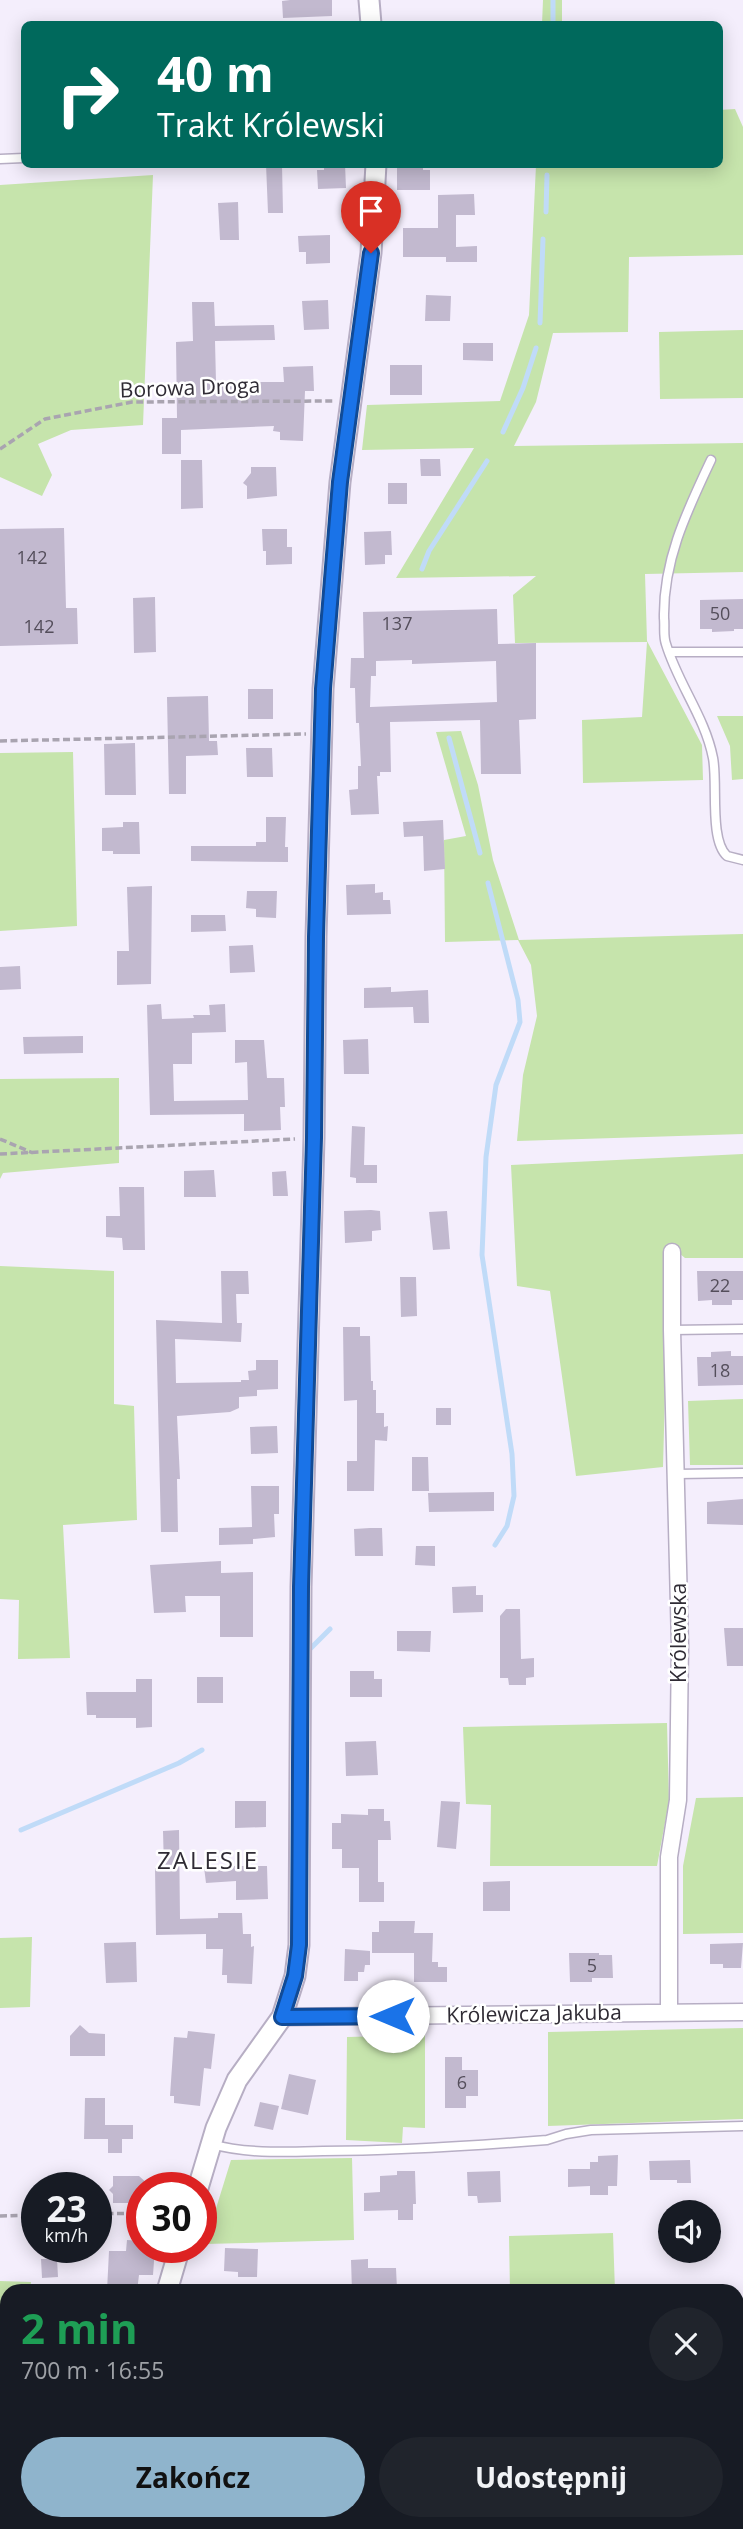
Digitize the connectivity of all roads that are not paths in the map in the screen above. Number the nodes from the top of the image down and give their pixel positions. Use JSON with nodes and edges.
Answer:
{"nodes":[{"id":1,"x":369,"y":0,"type":"edge"},
{"id":2,"x":371,"y":21,"type":"edge"},
{"id":3,"x":21,"y":158,"type":"edge"},
{"id":4,"x":0,"y":159,"type":"edge"},
{"id":5,"x":376,"y":168,"type":"edge"},
{"id":6,"x":711,"y":460,"type":"dead end"},
{"id":7,"x":670,"y":652,"type":"junction"},
{"id":8,"x":743,"y":652,"type":"edge"},
{"id":9,"x":743,"y":860,"type":"edge"},
{"id":10,"x":672,"y":1252,"type":"dead end"},
{"id":11,"x":743,"y":1329,"type":"edge"},
{"id":12,"x":672,"y":1330,"type":"junction"},
{"id":13,"x":743,"y":1473,"type":"edge"},
{"id":14,"x":677,"y":1474,"type":"junction"},
{"id":15,"x":743,"y":2012,"type":"edge"},
{"id":16,"x":669,"y":2013,"type":"junction"},
{"id":17,"x":282,"y":2017,"type":"junction"},
{"id":18,"x":743,"y":2126,"type":"edge"},
{"id":19,"x":211,"y":2144,"type":"junction"},
{"id":20,"x":203,"y":2172,"type":"edge"},
{"id":21,"x":175,"y":2263,"type":"edge"},
{"id":22,"x":169,"y":2284,"type":"edge"}],
"edges":[{"from":1,"to":2,"type":"street"},
{"from":3,"to":4,"type":"lane"},
{"from":5,"to":17,"type":"street"},
{"from":6,"to":7,"type":"lane"},
{"from":7,"to":8,"type":"lane"},
{"from":7,"to":9,"type":"lane"},
{"from":10,"to":12,"type":"street","name":"Królewska"},
{"from":11,"to":12,"type":"lane"},
{"from":12,"to":14,"type":"street","name":"Królewska"},
{"from":13,"to":14,"type":"lane"},
{"from":14,"to":16,"type":"street","name":"Królewska"},
{"from":15,"to":16,"type":"street","name":"Królewicza Jakuba"},
{"from":16,"to":17,"type":"street","name":"Królewicza Jakuba"},
{"from":17,"to":19,"type":"street"},
{"from":18,"to":19,"type":"lane"},
{"from":19,"to":20,"type":"street"},
{"from":21,"to":22,"type":"street"}]}
